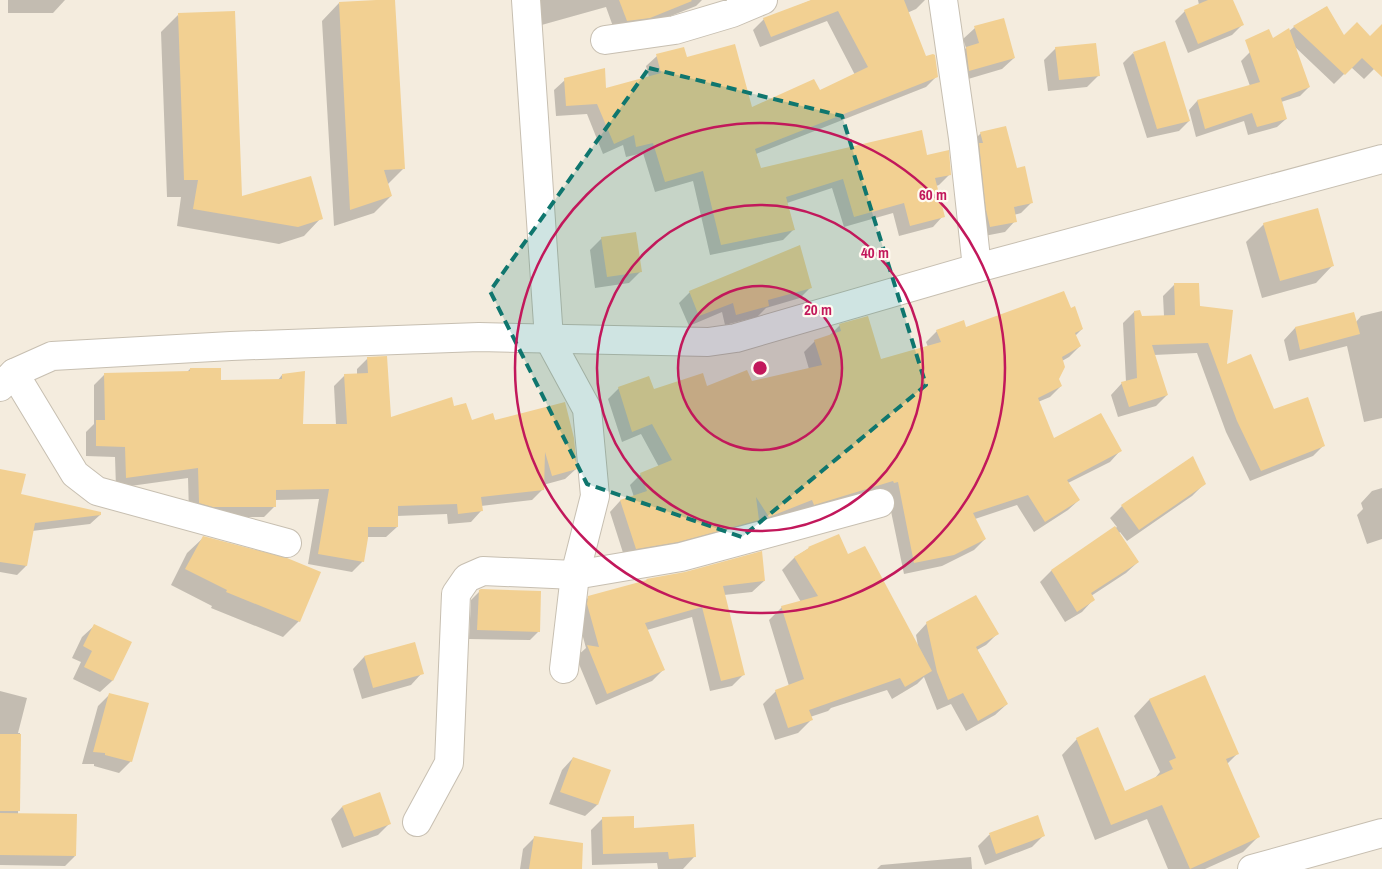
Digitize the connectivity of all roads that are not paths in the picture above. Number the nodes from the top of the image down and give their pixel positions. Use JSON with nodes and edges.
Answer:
{"nodes":[{"id":1,"x":526,"y":0,"type":"edge"},
{"id":2,"x":763,"y":0,"type":"edge"},
{"id":3,"x":943,"y":0,"type":"edge"},
{"id":4,"x":730,"y":7,"type":"edge"},
{"id":5,"x":605,"y":40,"type":"dead end"},
{"id":6,"x":1382,"y":159,"type":"edge"},
{"id":7,"x":977,"y":268,"type":"junction"},
{"id":8,"x":548,"y":338,"type":"junction"},
{"id":9,"x":7,"y":380,"type":"edge"},
{"id":10,"x":880,"y":503,"type":"dead end"},
{"id":11,"x":287,"y":543,"type":"dead end"},
{"id":12,"x":575,"y":575,"type":"junction"},
{"id":13,"x":564,"y":669,"type":"dead end"},
{"id":14,"x":417,"y":822,"type":"dead end"},
{"id":15,"x":1382,"y":833,"type":"edge"},
{"id":16,"x":1252,"y":869,"type":"edge"}],
"edges":[{"from":1,"to":8,"type":"street"},
{"from":2,"to":4,"type":"street"},
{"from":3,"to":7,"type":"street"},
{"from":4,"to":5,"type":"street"},
{"from":6,"to":7,"type":"street"},
{"from":7,"to":8,"type":"street"},
{"from":8,"to":9,"type":"street"},
{"from":8,"to":12,"type":"street"},
{"from":9,"to":11,"type":"street"},
{"from":10,"to":12,"type":"street"},
{"from":12,"to":13,"type":"street"},
{"from":12,"to":14,"type":"street"},
{"from":15,"to":16,"type":"street"}]}
